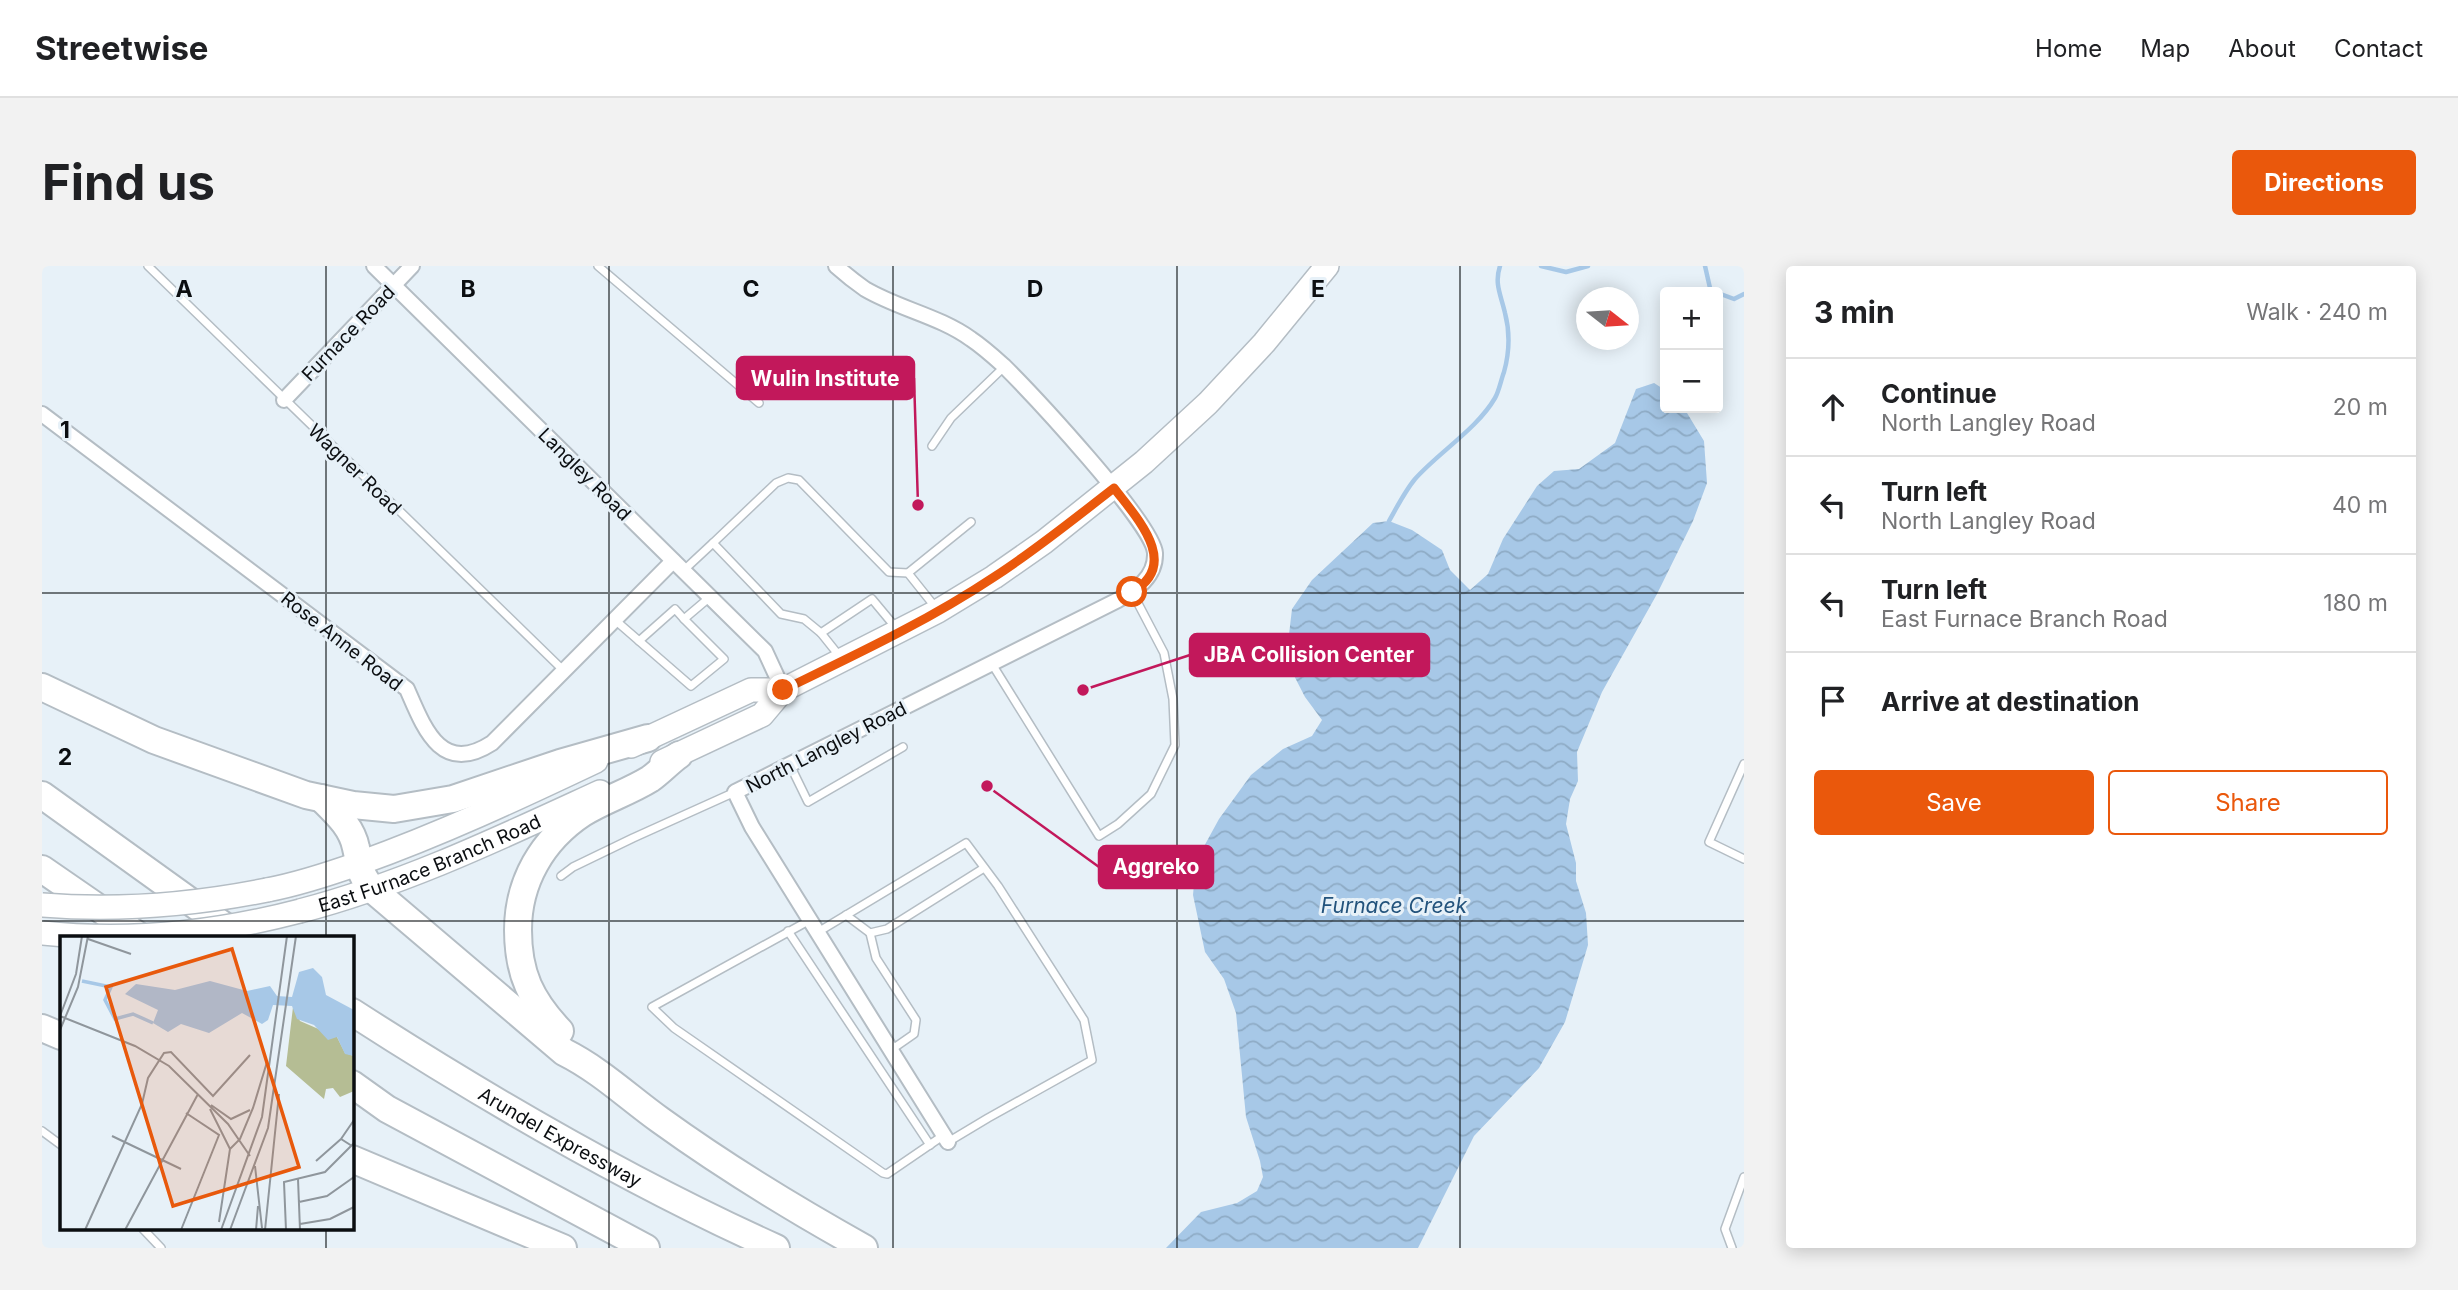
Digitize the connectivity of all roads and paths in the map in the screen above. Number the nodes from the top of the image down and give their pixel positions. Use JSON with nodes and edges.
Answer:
{"nodes":[{"id":1,"x":148,"y":266,"type":"edge"},
{"id":2,"x":374,"y":266,"type":"edge"},
{"id":3,"x":412,"y":266,"type":"edge"},
{"id":4,"x":598,"y":266,"type":"edge"},
{"id":5,"x":836,"y":266,"type":"edge"},
{"id":6,"x":1327,"y":266,"type":"edge"},
{"id":7,"x":393,"y":285,"type":"junction"},
{"id":8,"x":1004,"y":366,"type":"junction"},
{"id":9,"x":284,"y":400,"type":"junction"},
{"id":10,"x":759,"y":403,"type":"dead end"},
{"id":11,"x":42,"y":414,"type":"edge"},
{"id":12,"x":932,"y":446,"type":"dead end"},
{"id":13,"x":1114,"y":488,"type":"junction"},
{"id":14,"x":971,"y":522,"type":"dead end"},
{"id":15,"x":713,"y":543,"type":"junction"},
{"id":16,"x":678,"y":566,"type":"junction"},
{"id":17,"x":908,"y":573,"type":"junction"},
{"id":18,"x":1132,"y":592,"type":"junction"},
{"id":19,"x":710,"y":597,"type":"junction"},
{"id":20,"x":938,"y":611,"type":"junction"},
{"id":21,"x":684,"y":619,"type":"junction"},
{"id":22,"x":615,"y":620,"type":"junction"},
{"id":23,"x":900,"y":632,"type":"junction"},
{"id":24,"x":821,"y":633,"type":"junction"},
{"id":25,"x":639,"y":640,"type":"junction"},
{"id":26,"x":844,"y":661,"type":"junction"},
{"id":27,"x":992,"y":664,"type":"junction"},
{"id":28,"x":563,"y":670,"type":"junction"},
{"id":29,"x":42,"y":687,"type":"edge"},
{"id":30,"x":783,"y":690,"type":"junction"},
{"id":31,"x":648,"y":738,"type":"junction"},
{"id":32,"x":903,"y":747,"type":"dead end"},
{"id":33,"x":679,"y":755,"type":"junction"},
{"id":34,"x":1744,"y":764,"type":"edge"},
{"id":35,"x":790,"y":765,"type":"junction"},
{"id":36,"x":735,"y":792,"type":"junction"},
{"id":37,"x":42,"y":795,"type":"edge"},
{"id":38,"x":321,"y":799,"type":"junction"},
{"id":39,"x":1744,"y":859,"type":"edge"},
{"id":40,"x":357,"y":864,"type":"junction"},
{"id":41,"x":984,"y":868,"type":"junction"},
{"id":42,"x":42,"y":869,"type":"edge"},
{"id":43,"x":561,"y":876,"type":"dead end"},
{"id":44,"x":372,"y":889,"type":"junction"},
{"id":45,"x":42,"y":905,"type":"edge"},
{"id":46,"x":846,"y":915,"type":"junction"},
{"id":47,"x":814,"y":926,"type":"junction"},
{"id":48,"x":789,"y":931,"type":"junction"},
{"id":49,"x":42,"y":933,"type":"edge"},
{"id":50,"x":870,"y":933,"type":"junction"},
{"id":51,"x":89,"y":936,"type":"edge"},
{"id":52,"x":125,"y":936,"type":"edge"},
{"id":53,"x":139,"y":936,"type":"edge"},
{"id":54,"x":238,"y":936,"type":"edge"},
{"id":55,"x":354,"y":1013,"type":"edge"},
{"id":56,"x":42,"y":1028,"type":"edge"},
{"id":57,"x":60,"y":1036,"type":"edge"},
{"id":58,"x":891,"y":1050,"type":"junction"},
{"id":59,"x":589,"y":1064,"type":"junction"},
{"id":60,"x":354,"y":1085,"type":"edge"},
{"id":61,"x":42,"y":1131,"type":"edge"},
{"id":62,"x":946,"y":1139,"type":"junction"},
{"id":63,"x":60,"y":1144,"type":"edge"},
{"id":64,"x":930,"y":1144,"type":"junction"},
{"id":65,"x":354,"y":1160,"type":"edge"},
{"id":66,"x":1744,"y":1178,"type":"edge"},
{"id":67,"x":1733,"y":1207,"type":"junction"},
{"id":68,"x":1744,"y":1211,"type":"edge"},
{"id":69,"x":144,"y":1230,"type":"edge"},
{"id":70,"x":161,"y":1248,"type":"edge"},
{"id":71,"x":563,"y":1248,"type":"edge"},
{"id":72,"x":646,"y":1248,"type":"edge"},
{"id":73,"x":776,"y":1248,"type":"edge"},
{"id":74,"x":864,"y":1248,"type":"edge"},
{"id":75,"x":1732,"y":1248,"type":"edge"}],
"edges":[{"from":1,"to":9,"type":"lane","name":"Wagner Road"},
{"from":2,"to":7,"type":"street","name":"Langley Road"},
{"from":3,"to":7,"type":"street","name":"Furnace Road"},
{"from":4,"to":10,"type":"lane"},
{"from":5,"to":8,"type":"street","name":"North Langley Road"},
{"from":6,"to":13,"type":"main road","name":"East Furnace Branch Road"},
{"from":7,"to":9,"type":"street","name":"Furnace Road"},
{"from":7,"to":16,"type":"street","name":"Langley Road"},
{"from":8,"to":12,"type":"lane"},
{"from":8,"to":13,"type":"street","name":"North Langley Road"},
{"from":9,"to":28,"type":"lane","name":"Wagner Road"},
{"from":11,"to":28,"type":"street","name":"Rose Anne Road"},
{"from":13,"to":18,"type":"street","name":"North Langley Road"},
{"from":13,"to":20,"type":"main road","name":"East Furnace Branch Road"},
{"from":14,"to":17,"type":"lane"},
{"from":15,"to":16,"type":"lane"},
{"from":15,"to":17,"type":"lane"},
{"from":15,"to":24,"type":"lane"},
{"from":16,"to":19,"type":"street","name":"Langley Road"},
{"from":16,"to":22,"type":"street","name":"Rose Anne Road"},
{"from":17,"to":20,"type":"lane"},
{"from":18,"to":27,"type":"street","name":"North Langley Road"},
{"from":18,"to":27,"type":"lane"},
{"from":19,"to":21,"type":"lane"},
{"from":19,"to":30,"type":"street","name":"Langley Road"},
{"from":20,"to":23,"type":"main road","name":"East Furnace Branch Road"},
{"from":21,"to":25,"type":"lane"},
{"from":21,"to":25,"type":"lane"},
{"from":22,"to":25,"type":"lane"},
{"from":22,"to":28,"type":"street","name":"Rose Anne Road"},
{"from":23,"to":24,"type":"lane"},
{"from":23,"to":26,"type":"main road","name":"East Furnace Branch Road"},
{"from":24,"to":26,"type":"lane"},
{"from":26,"to":30,"type":"main road","name":"East Furnace Branch Road"},
{"from":27,"to":35,"type":"street","name":"North Langley Road"},
{"from":29,"to":38,"type":"highway"},
{"from":30,"to":31,"type":"main road","name":"East Furnace Branch Road"},
{"from":30,"to":33,"type":"main road","name":"East Furnace Branch Road"},
{"from":31,"to":38,"type":"highway"},
{"from":31,"to":40,"type":"main road","name":"East Furnace Branch Road"},
{"from":32,"to":35,"type":"lane"},
{"from":33,"to":44,"type":"main road","name":"East Furnace Branch Road"},
{"from":33,"to":59,"type":"highway"},
{"from":34,"to":39,"type":"lane"},
{"from":35,"to":36,"type":"street","name":"North Langley Road"},
{"from":36,"to":43,"type":"lane"},
{"from":36,"to":47,"type":"street","name":"North Langley Road"},
{"from":37,"to":54,"type":"highway"},
{"from":38,"to":40,"type":"highway"},
{"from":40,"to":44,"type":"highway"},
{"from":40,"to":45,"type":"main road","name":"East Furnace Branch Road","bridge":true},
{"from":41,"to":46,"type":"lane"},
{"from":41,"to":50,"type":"lane"},
{"from":41,"to":62,"type":"lane"},
{"from":42,"to":53,"type":"highway"},
{"from":44,"to":52,"type":"main road","name":"East Furnace Branch Road","bridge":true},
{"from":44,"to":59,"type":"highway"},
{"from":46,"to":47,"type":"lane"},
{"from":46,"to":50,"type":"lane"},
{"from":47,"to":48,"type":"lane"},
{"from":47,"to":58,"type":"street","name":"North Langley Road"},
{"from":48,"to":64,"type":"lane"},
{"from":48,"to":64,"type":"lane"},
{"from":49,"to":51,"type":"main road","name":"East Furnace Branch Road","bridge":true},
{"from":50,"to":58,"type":"lane"},
{"from":55,"to":73,"type":"highway","name":"Arundel Expressway"},
{"from":56,"to":57,"type":"highway"},
{"from":58,"to":62,"type":"street","name":"North Langley Road"},
{"from":59,"to":74,"type":"highway"},
{"from":60,"to":72,"type":"highway"},
{"from":61,"to":63,"type":"lane"},
{"from":62,"to":64,"type":"lane"},
{"from":65,"to":71,"type":"highway"},
{"from":66,"to":67,"type":"lane"},
{"from":67,"to":68,"type":"lane"},
{"from":67,"to":75,"type":"lane"},
{"from":69,"to":70,"type":"lane"}]}
